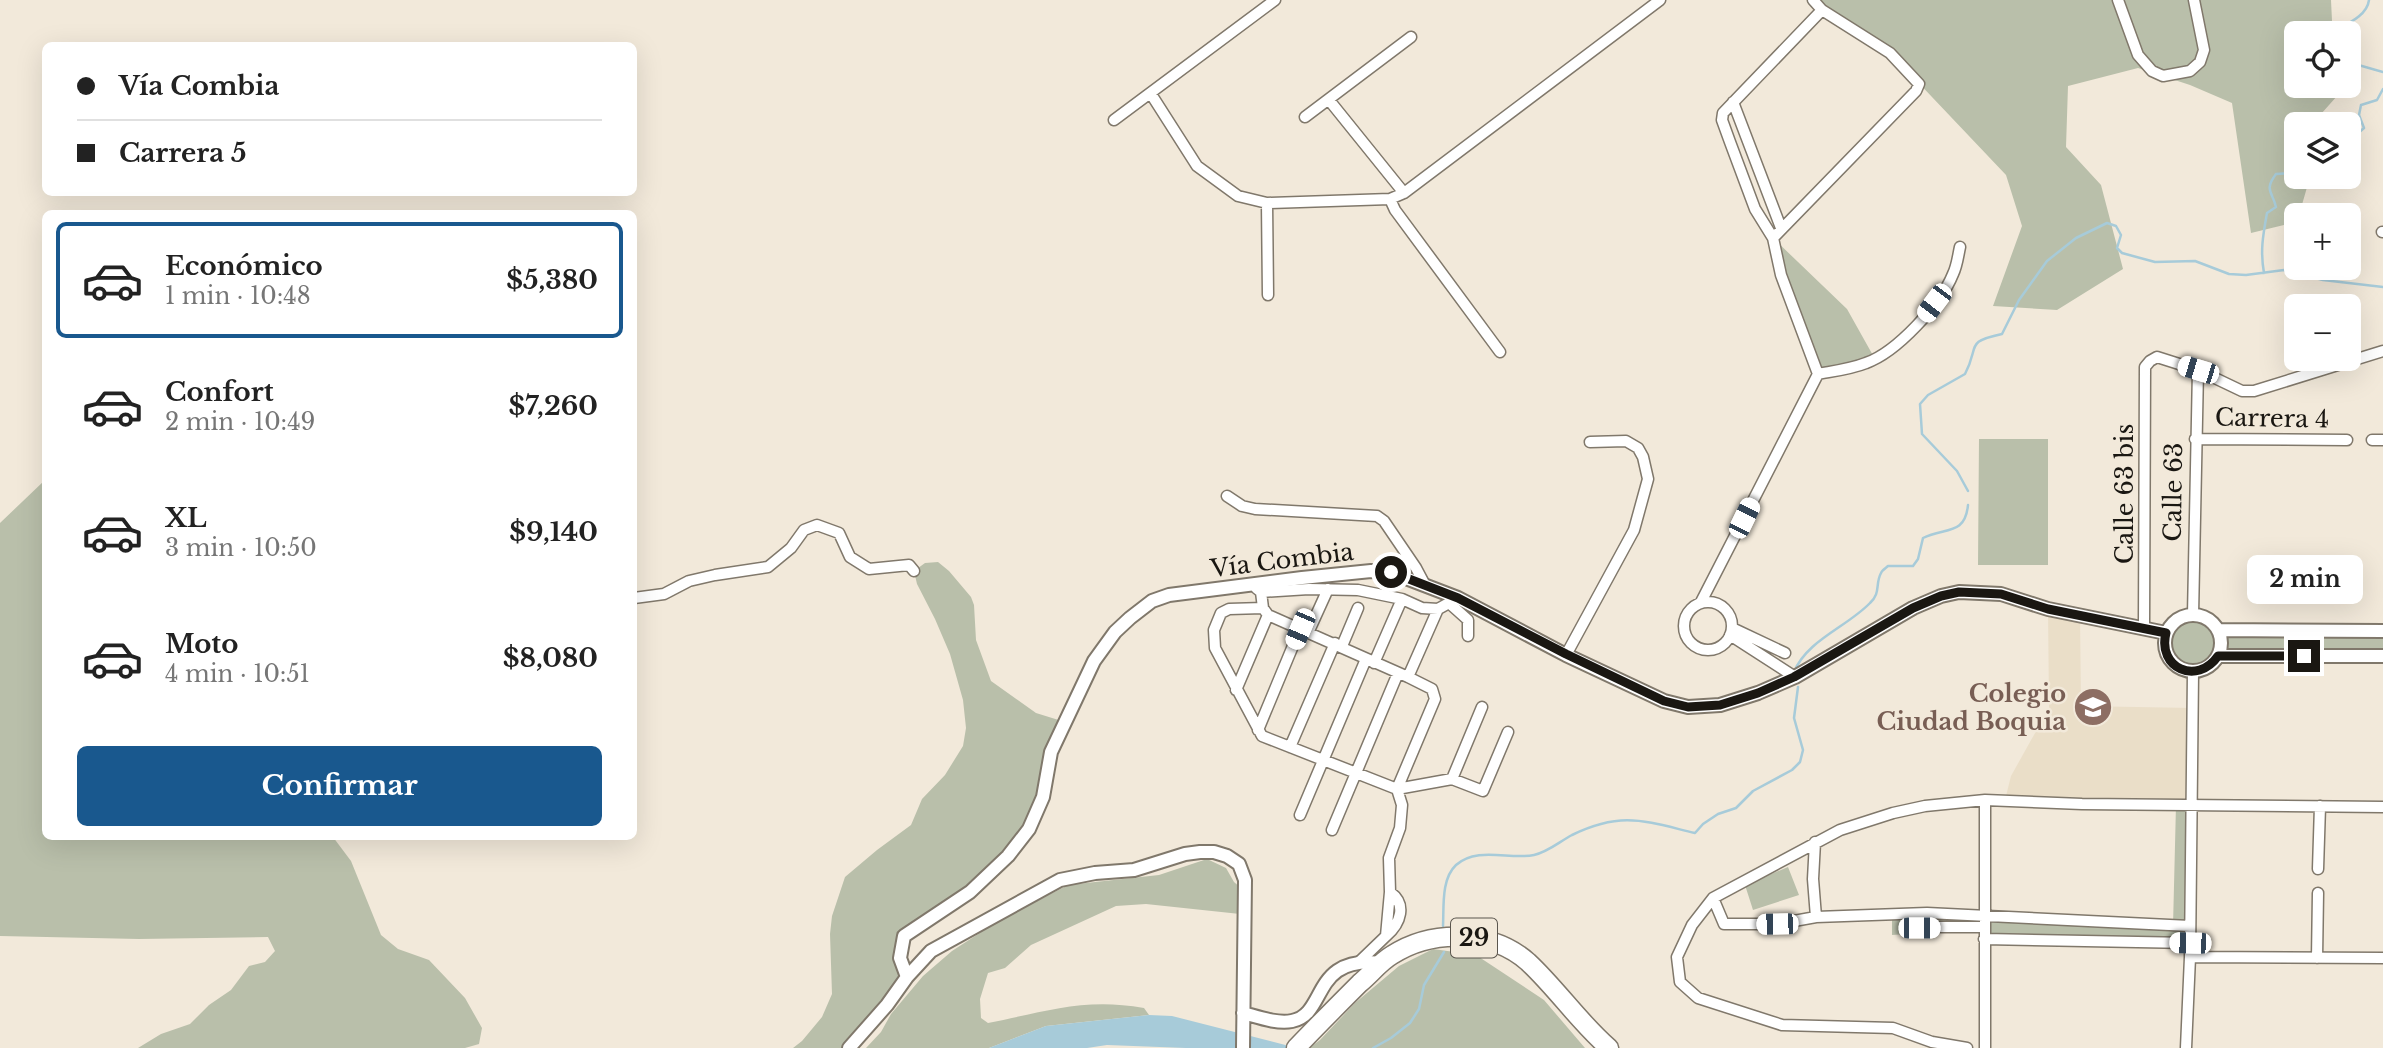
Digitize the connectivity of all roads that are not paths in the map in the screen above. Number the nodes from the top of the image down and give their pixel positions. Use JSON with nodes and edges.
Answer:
{"nodes":[{"id":1,"x":1275,"y":0,"type":"edge"},
{"id":2,"x":1660,"y":0,"type":"edge"},
{"id":3,"x":1814,"y":0,"type":"edge"},
{"id":4,"x":2118,"y":0,"type":"edge"},
{"id":5,"x":2194,"y":0,"type":"edge"},
{"id":6,"x":1822,"y":10,"type":"junction"},
{"id":7,"x":1411,"y":37,"type":"dead end"},
{"id":8,"x":1151,"y":94,"type":"junction"},
{"id":9,"x":1329,"y":100,"type":"junction"},
{"id":10,"x":1733,"y":102,"type":"junction"},
{"id":11,"x":1305,"y":117,"type":"dead end"},
{"id":12,"x":1114,"y":120,"type":"dead end"},
{"id":13,"x":1404,"y":193,"type":"junction"},
{"id":14,"x":1390,"y":198,"type":"junction"},
{"id":15,"x":1267,"y":203,"type":"junction"},
{"id":16,"x":1781,"y":228,"type":"junction"},
{"id":17,"x":1773,"y":238,"type":"junction"},
{"id":18,"x":1960,"y":247,"type":"dead end"},
{"id":19,"x":1268,"y":295,"type":"dead end"},
{"id":20,"x":2383,"y":351,"type":"edge"},
{"id":21,"x":1500,"y":352,"type":"dead end"},
{"id":22,"x":2198,"y":370,"type":"junction"},
{"id":23,"x":1818,"y":374,"type":"junction"},
{"id":24,"x":2195,"y":439,"type":"junction"},
{"id":25,"x":2347,"y":440,"type":"dead end"},
{"id":26,"x":2372,"y":440,"type":"dead end"},
{"id":27,"x":2383,"y":440,"type":"edge"},
{"id":28,"x":1590,"y":442,"type":"dead end"},
{"id":29,"x":1227,"y":496,"type":"dead end"},
{"id":30,"x":915,"y":571,"type":"dead end"},
{"id":31,"x":1425,"y":585,"type":"junction"},
{"id":32,"x":1256,"y":588,"type":"junction"},
{"id":33,"x":1328,"y":589,"type":"junction"},
{"id":34,"x":637,"y":598,"type":"edge"},
{"id":35,"x":1402,"y":599,"type":"junction"},
{"id":36,"x":1453,"y":600,"type":"junction"},
{"id":37,"x":1701,"y":603,"type":"junction"},
{"id":38,"x":1358,"y":608,"type":"dead end"},
{"id":39,"x":1438,"y":609,"type":"junction"},
{"id":40,"x":1265,"y":611,"type":"junction"},
{"id":41,"x":2193,"y":615,"type":"junction"},
{"id":42,"x":2144,"y":628,"type":"junction"},
{"id":43,"x":2218,"y":630,"type":"junction"},
{"id":44,"x":1304,"y":631,"type":"junction"},
{"id":45,"x":2383,"y":631,"type":"edge"},
{"id":46,"x":1731,"y":632,"type":"junction"},
{"id":47,"x":2166,"y":633,"type":"junction"},
{"id":48,"x":1468,"y":636,"type":"dead end"},
{"id":49,"x":1339,"y":645,"type":"junction"},
{"id":50,"x":1785,"y":653,"type":"dead end"},
{"id":51,"x":1566,"y":654,"type":"junction"},
{"id":52,"x":2218,"y":656,"type":"junction"},
{"id":53,"x":2383,"y":656,"type":"edge"},
{"id":54,"x":1370,"y":661,"type":"junction"},
{"id":55,"x":2193,"y":672,"type":"junction"},
{"id":56,"x":1403,"y":675,"type":"junction"},
{"id":57,"x":1794,"y":677,"type":"junction"},
{"id":58,"x":1236,"y":690,"type":"junction"},
{"id":59,"x":1482,"y":707,"type":"dead end"},
{"id":60,"x":1258,"y":730,"type":"junction"},
{"id":61,"x":1508,"y":733,"type":"dead end"},
{"id":62,"x":1290,"y":747,"type":"junction"},
{"id":63,"x":1323,"y":760,"type":"junction"},
{"id":64,"x":1357,"y":773,"type":"junction"},
{"id":65,"x":1451,"y":779,"type":"junction"},
{"id":66,"x":1397,"y":789,"type":"junction"},
{"id":67,"x":1985,"y":800,"type":"junction"},
{"id":68,"x":2192,"y":805,"type":"junction"},
{"id":69,"x":2320,"y":806,"type":"junction"},
{"id":70,"x":2383,"y":807,"type":"edge"},
{"id":71,"x":1300,"y":815,"type":"dead end"},
{"id":72,"x":1332,"y":831,"type":"dead end"},
{"id":73,"x":1815,"y":842,"type":"junction"},
{"id":74,"x":2318,"y":869,"type":"dead end"},
{"id":75,"x":2318,"y":893,"type":"dead end"},
{"id":76,"x":1713,"y":898,"type":"junction"},
{"id":77,"x":1984,"y":916,"type":"junction"},
{"id":78,"x":1816,"y":917,"type":"junction"},
{"id":79,"x":2190,"y":926,"type":"junction"},
{"id":80,"x":1984,"y":927,"type":"junction"},
{"id":81,"x":1919,"y":928,"type":"dead end"},
{"id":82,"x":1984,"y":939,"type":"junction"},
{"id":83,"x":2190,"y":943,"type":"junction"},
{"id":84,"x":2190,"y":957,"type":"junction"},
{"id":85,"x":2317,"y":958,"type":"junction"},
{"id":86,"x":2383,"y":958,"type":"edge"},
{"id":87,"x":1359,"y":961,"type":"junction"},
{"id":88,"x":1382,"y":962,"type":"junction"},
{"id":89,"x":907,"y":977,"type":"junction"},
{"id":90,"x":1243,"y":1013,"type":"junction"},
{"id":91,"x":849,"y":1048,"type":"edge"},
{"id":92,"x":1243,"y":1048,"type":"edge"},
{"id":93,"x":1296,"y":1048,"type":"edge"},
{"id":94,"x":1609,"y":1048,"type":"edge"},
{"id":95,"x":1967,"y":1048,"type":"edge"},
{"id":96,"x":1985,"y":1048,"type":"edge"},
{"id":97,"x":2186,"y":1048,"type":"edge"}],
"edges":[{"from":1,"to":8,"type":"street"},
{"from":2,"to":13,"type":"street"},
{"from":3,"to":6,"type":"street"},
{"from":4,"to":5,"type":"street"},
{"from":6,"to":10,"type":"street"},
{"from":6,"to":16,"type":"street"},
{"from":7,"to":9,"type":"street"},
{"from":8,"to":12,"type":"street"},
{"from":8,"to":15,"type":"street"},
{"from":9,"to":11,"type":"street"},
{"from":9,"to":13,"type":"street"},
{"from":10,"to":16,"type":"street"},
{"from":10,"to":17,"type":"street"},
{"from":13,"to":14,"type":"street"},
{"from":14,"to":15,"type":"street"},
{"from":14,"to":21,"type":"street"},
{"from":15,"to":19,"type":"street"},
{"from":16,"to":17,"type":"street"},
{"from":17,"to":23,"type":"street"},
{"from":18,"to":23,"type":"street"},
{"from":20,"to":22,"type":"street"},
{"from":22,"to":24,"type":"street","name":"Calle 63"},
{"from":22,"to":42,"type":"street","name":"Calle 63 bis"},
{"from":23,"to":37,"type":"street"},
{"from":24,"to":25,"type":"street","name":"Carrera 4"},
{"from":24,"to":41,"type":"street","name":"Calle 63"},
{"from":26,"to":27,"type":"street"},
{"from":28,"to":51,"type":"street"},
{"from":29,"to":31,"type":"street"},
{"from":30,"to":34,"type":"street"},
{"from":31,"to":32,"type":"main road","name":"Vía Combia"},
{"from":31,"to":36,"type":"main road","name":"Vía Combia"},
{"from":32,"to":33,"type":"street"},
{"from":32,"to":40,"type":"street"},
{"from":32,"to":89,"type":"main road","name":"Vía Combia"},
{"from":33,"to":35,"type":"street"},
{"from":33,"to":44,"type":"street"},
{"from":35,"to":39,"type":"street"},
{"from":35,"to":54,"type":"street"},
{"from":36,"to":39,"type":"street"},
{"from":36,"to":48,"type":"street"},
{"from":36,"to":51,"type":"main road","name":"Vía Combia"},
{"from":37,"to":46,"type":"street"},
{"from":37,"to":46,"type":"street"},
{"from":38,"to":49,"type":"street"},
{"from":39,"to":56,"type":"street"},
{"from":40,"to":44,"type":"street"},
{"from":40,"to":58,"type":"street"},
{"from":40,"to":58,"type":"street"},
{"from":41,"to":43,"type":"main road"},
{"from":41,"to":47,"type":"main road"},
{"from":42,"to":47,"type":"main road","name":"Vía Combia"},
{"from":42,"to":57,"type":"main road","name":"Vía Combia"},
{"from":43,"to":45,"type":"main road"},
{"from":43,"to":52,"type":"main road"},
{"from":44,"to":49,"type":"street"},
{"from":44,"to":60,"type":"street"},
{"from":46,"to":50,"type":"street"},
{"from":46,"to":57,"type":"street"},
{"from":47,"to":55,"type":"main road"},
{"from":49,"to":54,"type":"street"},
{"from":49,"to":62,"type":"street"},
{"from":51,"to":57,"type":"main road","name":"Vía Combia"},
{"from":52,"to":53,"type":"main road"},
{"from":52,"to":55,"type":"main road"},
{"from":54,"to":56,"type":"street"},
{"from":54,"to":63,"type":"street"},
{"from":55,"to":68,"type":"street"},
{"from":56,"to":64,"type":"street"},
{"from":56,"to":66,"type":"street"},
{"from":58,"to":60,"type":"street"},
{"from":59,"to":65,"type":"street"},
{"from":60,"to":62,"type":"street"},
{"from":61,"to":65,"type":"street"},
{"from":62,"to":63,"type":"street"},
{"from":63,"to":64,"type":"street"},
{"from":63,"to":71,"type":"street"},
{"from":64,"to":66,"type":"street"},
{"from":64,"to":72,"type":"street"},
{"from":65,"to":66,"type":"street"},
{"from":66,"to":87,"type":"street"},
{"from":67,"to":68,"type":"street"},
{"from":67,"to":73,"type":"street"},
{"from":67,"to":77,"type":"street"},
{"from":68,"to":69,"type":"street"},
{"from":68,"to":79,"type":"street"},
{"from":69,"to":70,"type":"street"},
{"from":69,"to":74,"type":"street"},
{"from":73,"to":76,"type":"street"},
{"from":73,"to":78,"type":"street"},
{"from":75,"to":85,"type":"street"},
{"from":76,"to":78,"type":"street"},
{"from":76,"to":95,"type":"street"},
{"from":77,"to":78,"type":"street"},
{"from":77,"to":79,"type":"street"},
{"from":77,"to":80,"type":"street"},
{"from":79,"to":83,"type":"street"},
{"from":80,"to":81,"type":"street"},
{"from":80,"to":82,"type":"street"},
{"from":82,"to":83,"type":"street"},
{"from":82,"to":96,"type":"street"},
{"from":83,"to":84,"type":"street"},
{"from":84,"to":85,"type":"street"},
{"from":84,"to":97,"type":"street"},
{"from":85,"to":86,"type":"street"},
{"from":87,"to":88,"type":"main road"},
{"from":87,"to":90,"type":"main road"},
{"from":88,"to":93,"type":"highway","number":"29"},
{"from":88,"to":94,"type":"highway","number":"29"},
{"from":89,"to":90,"type":"main road"},
{"from":89,"to":91,"type":"main road"},
{"from":90,"to":92,"type":"main road"}]}
